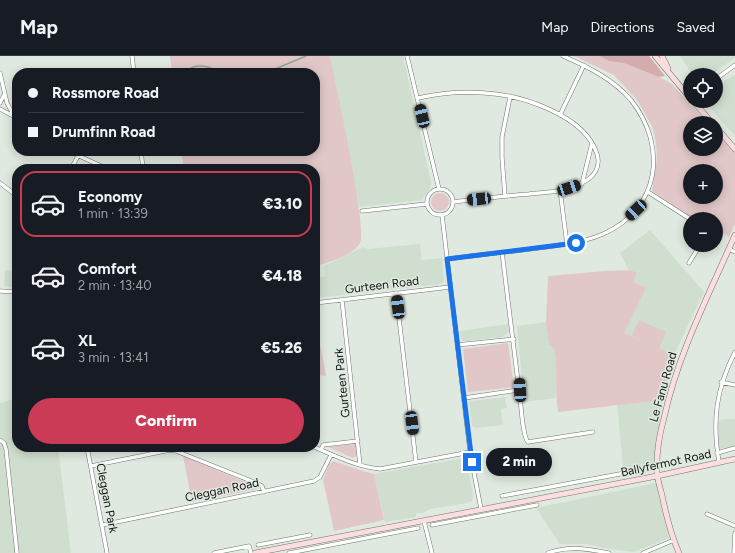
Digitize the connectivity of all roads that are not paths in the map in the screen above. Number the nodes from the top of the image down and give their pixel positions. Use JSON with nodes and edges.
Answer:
{"nodes":[{"id":1,"x":132,"y":56,"type":"edge"},
{"id":2,"x":407,"y":56,"type":"edge"},
{"id":3,"x":563,"y":56,"type":"edge"},
{"id":4,"x":655,"y":56,"type":"edge"},
{"id":5,"x":662,"y":56,"type":"edge"},
{"id":6,"x":584,"y":65,"type":"junction"},
{"id":7,"x":735,"y":65,"type":"edge"},
{"id":8,"x":133,"y":68,"type":"edge"},
{"id":9,"x":0,"y":73,"type":"edge"},
{"id":10,"x":723,"y":74,"type":"edge"},
{"id":11,"x":672,"y":76,"type":"junction"},
{"id":12,"x":683,"y":89,"type":"edge"},
{"id":13,"x":5,"y":94,"type":"junction"},
{"id":14,"x":510,"y":97,"type":"junction"},
{"id":15,"x":418,"y":98,"type":"junction"},
{"id":16,"x":0,"y":103,"type":"edge"},
{"id":17,"x":699,"y":108,"type":"edge"},
{"id":18,"x":0,"y":109,"type":"edge"},
{"id":19,"x":12,"y":111,"type":"edge"},
{"id":20,"x":12,"y":115,"type":"edge"},
{"id":21,"x":560,"y":115,"type":"junction"},
{"id":22,"x":706,"y":116,"type":"edge"},
{"id":23,"x":723,"y":135,"type":"edge"},
{"id":24,"x":592,"y":142,"type":"junction"},
{"id":25,"x":735,"y":149,"type":"edge"},
{"id":26,"x":78,"y":156,"type":"joint"},
{"id":27,"x":74,"y":164,"type":"edge"},
{"id":28,"x":96,"y":164,"type":"edge"},
{"id":29,"x":0,"y":183,"type":"edge"},
{"id":30,"x":582,"y":184,"type":"junction"},
{"id":31,"x":439,"y":190,"type":"junction"},
{"id":32,"x":560,"y":190,"type":"junction"},
{"id":33,"x":12,"y":192,"type":"edge"},
{"id":34,"x":648,"y":192,"type":"junction"},
{"id":35,"x":505,"y":196,"type":"junction"},
{"id":36,"x":454,"y":202,"type":"junction"},
{"id":37,"x":428,"y":204,"type":"junction"},
{"id":38,"x":362,"y":211,"type":"dead end"},
{"id":39,"x":683,"y":214,"type":"edge"},
{"id":40,"x":442,"y":215,"type":"junction"},
{"id":41,"x":735,"y":235,"type":"edge"},
{"id":42,"x":567,"y":244,"type":"junction"},
{"id":43,"x":729,"y":249,"type":"junction"},
{"id":44,"x":502,"y":252,"type":"junction"},
{"id":45,"x":696,"y":252,"type":"edge"},
{"id":46,"x":735,"y":252,"type":"edge"},
{"id":47,"x":447,"y":259,"type":"junction"},
{"id":48,"x":689,"y":263,"type":"dead end"},
{"id":49,"x":450,"y":287,"type":"junction"},
{"id":50,"x":0,"y":291,"type":"edge"},
{"id":51,"x":12,"y":292,"type":"edge"},
{"id":52,"x":396,"y":293,"type":"junction"},
{"id":53,"x":342,"y":300,"type":"junction"},
{"id":54,"x":320,"y":302,"type":"edge"},
{"id":55,"x":514,"y":339,"type":"junction"},
{"id":56,"x":457,"y":345,"type":"junction"},
{"id":57,"x":735,"y":352,"type":"edge"},
{"id":58,"x":721,"y":382,"type":"junction"},
{"id":59,"x":735,"y":385,"type":"edge"},
{"id":60,"x":520,"y":390,"type":"junction"},
{"id":61,"x":464,"y":398,"type":"junction"},
{"id":62,"x":593,"y":432,"type":"dead end"},
{"id":63,"x":0,"y":440,"type":"edge"},
{"id":64,"x":358,"y":441,"type":"junction"},
{"id":65,"x":735,"y":448,"type":"edge"},
{"id":66,"x":321,"y":450,"type":"joint"},
{"id":67,"x":88,"y":452,"type":"edge"},
{"id":68,"x":160,"y":452,"type":"edge"},
{"id":69,"x":178,"y":452,"type":"edge"},
{"id":70,"x":470,"y":452,"type":"junction"},
{"id":71,"x":717,"y":453,"type":"junction"},
{"id":72,"x":331,"y":455,"type":"junction"},
{"id":73,"x":735,"y":459,"type":"edge"},
{"id":74,"x":416,"y":462,"type":"junction"},
{"id":75,"x":719,"y":462,"type":"junction"},
{"id":76,"x":360,"y":465,"type":"junction"},
{"id":77,"x":91,"y":466,"type":"junction"},
{"id":78,"x":624,"y":473,"type":"dead end"},
{"id":79,"x":657,"y":476,"type":"junction"},
{"id":80,"x":599,"y":478,"type":"junction"},
{"id":81,"x":600,"y":486,"type":"junction"},
{"id":82,"x":264,"y":492,"type":"junction"},
{"id":83,"x":515,"y":494,"type":"junction"},
{"id":84,"x":502,"y":496,"type":"dead end"},
{"id":85,"x":525,"y":501,"type":"junction"},
{"id":86,"x":516,"y":503,"type":"junction"},
{"id":87,"x":537,"y":505,"type":"dead end"},
{"id":88,"x":500,"y":506,"type":"junction"},
{"id":89,"x":526,"y":507,"type":"junction"},
{"id":90,"x":481,"y":509,"type":"junction"},
{"id":91,"x":502,"y":512,"type":"junction"},
{"id":92,"x":458,"y":514,"type":"junction"},
{"id":93,"x":707,"y":514,"type":"dead end"},
{"id":94,"x":459,"y":520,"type":"junction"},
{"id":95,"x":424,"y":521,"type":"junction"},
{"id":96,"x":102,"y":525,"type":"junction"},
{"id":97,"x":432,"y":525,"type":"dead end"},
{"id":98,"x":735,"y":526,"type":"edge"},
{"id":99,"x":404,"y":528,"type":"junction"},
{"id":100,"x":418,"y":528,"type":"dead end"},
{"id":101,"x":735,"y":534,"type":"edge"},
{"id":102,"x":310,"y":535,"type":"dead end"},
{"id":103,"x":341,"y":536,"type":"junction"},
{"id":104,"x":295,"y":538,"type":"junction"},
{"id":105,"x":674,"y":540,"type":"junction"},
{"id":106,"x":343,"y":542,"type":"junction"},
{"id":107,"x":258,"y":545,"type":"dead end"},
{"id":108,"x":296,"y":545,"type":"junction"},
{"id":109,"x":287,"y":551,"type":"edge"},
{"id":110,"x":269,"y":552,"type":"edge"},
{"id":111,"x":17,"y":553,"type":"edge"},
{"id":112,"x":107,"y":553,"type":"edge"},
{"id":113,"x":214,"y":553,"type":"edge"},
{"id":114,"x":251,"y":553,"type":"edge"},
{"id":115,"x":255,"y":553,"type":"edge"},
{"id":116,"x":432,"y":553,"type":"edge"},
{"id":117,"x":548,"y":553,"type":"edge"},
{"id":118,"x":609,"y":553,"type":"edge"},
{"id":119,"x":643,"y":553,"type":"edge"},
{"id":120,"x":679,"y":553,"type":"edge"},
{"id":121,"x":734,"y":553,"type":"edge"}],
"edges":[{"from":1,"to":8,"type":"street"},
{"from":2,"to":15,"type":"street"},
{"from":3,"to":6,"type":"street"},
{"from":4,"to":11,"type":"main road"},
{"from":5,"to":11,"type":"main road"},
{"from":6,"to":21,"type":"street"},
{"from":6,"to":34,"type":"street"},
{"from":7,"to":10,"type":"street"},
{"from":9,"to":13,"type":"street"},
{"from":11,"to":12,"type":"main road"},
{"from":13,"to":16,"type":"street"},
{"from":13,"to":19,"type":"street"},
{"from":14,"to":15,"type":"street"},
{"from":14,"to":21,"type":"street"},
{"from":14,"to":35,"type":"street"},
{"from":15,"to":31,"type":"street"},
{"from":17,"to":22,"type":"main road"},
{"from":18,"to":20,"type":"street"},
{"from":21,"to":24,"type":"street"},
{"from":23,"to":25,"type":"main road"},
{"from":24,"to":30,"type":"street"},
{"from":24,"to":30,"type":"street"},
{"from":26,"to":27,"type":"street"},
{"from":26,"to":28,"type":"street"},
{"from":29,"to":33,"type":"street"},
{"from":30,"to":32,"type":"street"},
{"from":31,"to":36,"type":"street"},
{"from":31,"to":37,"type":"street"},
{"from":32,"to":35,"type":"street"},
{"from":32,"to":42,"type":"street"},
{"from":34,"to":39,"type":"street"},
{"from":34,"to":42,"type":"street"},
{"from":35,"to":36,"type":"street"},
{"from":36,"to":40,"type":"street"},
{"from":37,"to":38,"type":"street"},
{"from":37,"to":40,"type":"street"},
{"from":40,"to":47,"type":"street"},
{"from":41,"to":43,"type":"main road","name":"Le Fanu Road"},
{"from":42,"to":44,"type":"street"},
{"from":43,"to":46,"type":"street"},
{"from":43,"to":79,"type":"main road","name":"Le Fanu Road"},
{"from":44,"to":47,"type":"street"},
{"from":44,"to":55,"type":"street"},
{"from":45,"to":48,"type":"street"},
{"from":47,"to":49,"type":"street"},
{"from":49,"to":52,"type":"street","name":"Gurteen Road"},
{"from":49,"to":56,"type":"street"},
{"from":50,"to":51,"type":"street"},
{"from":52,"to":53,"type":"street","name":"Gurteen Road"},
{"from":52,"to":74,"type":"street"},
{"from":53,"to":54,"type":"street","name":"Gurteen Road"},
{"from":53,"to":64,"type":"street","name":"Gurteen Park"},
{"from":55,"to":56,"type":"street"},
{"from":55,"to":60,"type":"street"},
{"from":56,"to":61,"type":"street"},
{"from":57,"to":58,"type":"street"},
{"from":58,"to":59,"type":"street"},
{"from":58,"to":71,"type":"street"},
{"from":60,"to":61,"type":"street"},
{"from":60,"to":62,"type":"street"},
{"from":61,"to":70,"type":"street"},
{"from":63,"to":111,"type":"street"},
{"from":64,"to":66,"type":"street"},
{"from":64,"to":76,"type":"street","name":"Gurteen Park"},
{"from":65,"to":71,"type":"street","name":"Ballyfermot Road"},
{"from":66,"to":72,"type":"street"},
{"from":67,"to":77,"type":"street","name":"Cleggan Park"},
{"from":68,"to":77,"type":"street"},
{"from":69,"to":82,"type":"street"},
{"from":70,"to":74,"type":"street"},
{"from":70,"to":90,"type":"street"},
{"from":71,"to":75,"type":"street"},
{"from":72,"to":76,"type":"street"},
{"from":72,"to":82,"type":"street","name":"Cleggan Road"},
{"from":73,"to":75,"type":"main road","name":"Ballyfermot Road"},
{"from":74,"to":76,"type":"street"},
{"from":75,"to":79,"type":"main road","name":"Ballyfermot Road"},
{"from":77,"to":96,"type":"street","name":"Cleggan Park"},
{"from":78,"to":80,"type":"street","name":"Ballyfermot Road"},
{"from":79,"to":81,"type":"main road","name":"Ballyfermot Road"},
{"from":79,"to":105,"type":"main road","name":"Le Fanu Road"},
{"from":80,"to":81,"type":"street"},
{"from":80,"to":83,"type":"street","name":"Ballyfermot Road"},
{"from":81,"to":85,"type":"main road","name":"Ballyfermot Road"},
{"from":82,"to":96,"type":"street","name":"Cleggan Road"},
{"from":83,"to":84,"type":"street","name":"Ballyfermot Road"},
{"from":83,"to":86,"type":"street"},
{"from":85,"to":86,"type":"main road","name":"Ballyfermot Road"},
{"from":85,"to":89,"type":"street"},
{"from":86,"to":88,"type":"main road","name":"Ballyfermot Road"},
{"from":87,"to":89,"type":"street"},
{"from":88,"to":90,"type":"main road","name":"Ballyfermot Road"},
{"from":88,"to":91,"type":"street"},
{"from":89,"to":91,"type":"street"},
{"from":90,"to":92,"type":"main road","name":"Ballyfermot Road"},
{"from":91,"to":94,"type":"street"},
{"from":92,"to":94,"type":"street"},
{"from":92,"to":95,"type":"main road","name":"Ballyfermot Road"},
{"from":93,"to":98,"type":"street"},
{"from":94,"to":97,"type":"street"},
{"from":95,"to":99,"type":"main road","name":"Ballyfermot Road"},
{"from":95,"to":116,"type":"street"},
{"from":96,"to":112,"type":"street","name":"Cleggan Park"},
{"from":99,"to":100,"type":"street","name":"Ballyfermot Road"},
{"from":99,"to":103,"type":"main road","name":"Ballyfermot Road"},
{"from":99,"to":106,"type":"street","name":"Ballyfermot Road"},
{"from":101,"to":121,"type":"street"},
{"from":102,"to":104,"type":"street"},
{"from":103,"to":106,"type":"street"},
{"from":103,"to":108,"type":"main road","name":"Ballyfermot Road"},
{"from":104,"to":107,"type":"street"},
{"from":104,"to":108,"type":"street"},
{"from":105,"to":119,"type":"street"},
{"from":105,"to":120,"type":"main road","name":"Le Fanu Road"},
{"from":106,"to":109,"type":"street","name":"Ballyfermot Road"},
{"from":108,"to":109,"type":"main road","name":"Ballyfermot Road"},
{"from":109,"to":110,"type":"main road","name":"Ballyfermot Road"},
{"from":110,"to":115,"type":"main road","name":"Ballyfermot Road"},
{"from":113,"to":114,"type":"street"},
{"from":117,"to":118,"type":"street"}]}
